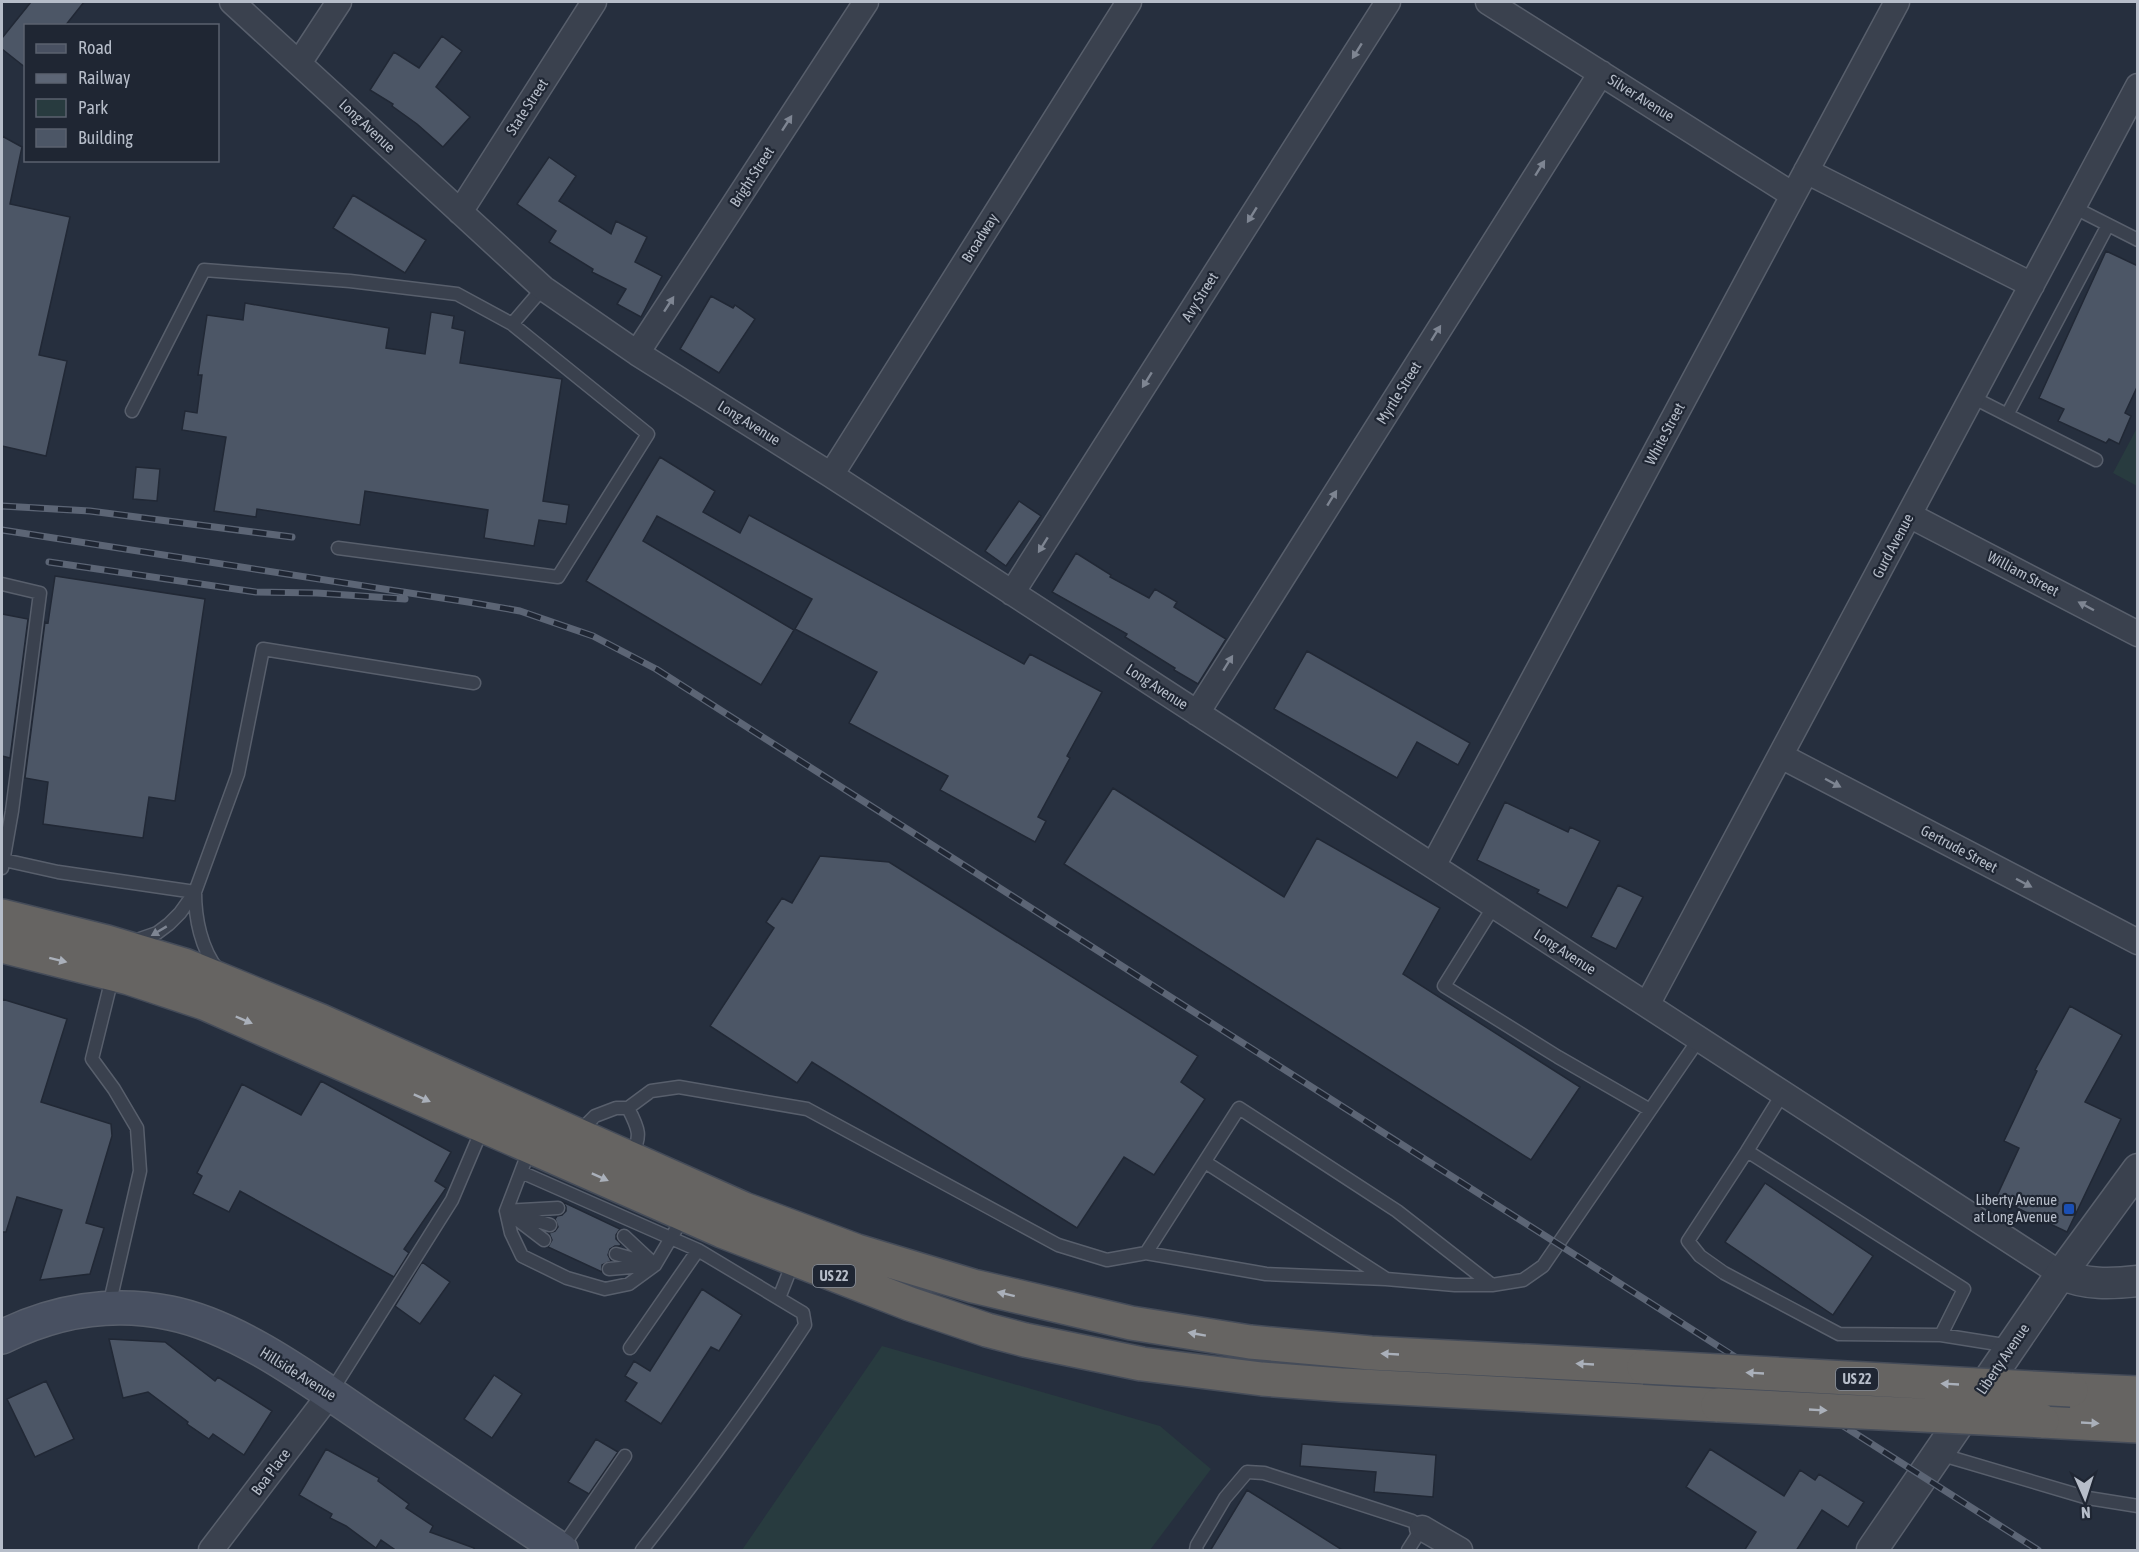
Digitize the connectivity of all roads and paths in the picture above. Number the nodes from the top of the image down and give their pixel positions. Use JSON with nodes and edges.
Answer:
{"nodes":[{"id":1,"x":232,"y":2,"type":"edge"},
{"id":2,"x":339,"y":2,"type":"edge"},
{"id":3,"x":594,"y":2,"type":"edge"},
{"id":4,"x":866,"y":2,"type":"edge"},
{"id":5,"x":1130,"y":2,"type":"edge"},
{"id":6,"x":1388,"y":2,"type":"edge"},
{"id":7,"x":1488,"y":2,"type":"edge"},
{"id":8,"x":1896,"y":2,"type":"edge"},
{"id":9,"x":300,"y":63,"type":"junction"},
{"id":10,"x":1600,"y":73,"type":"junction"},
{"id":11,"x":2138,"y":86,"type":"edge"},
{"id":12,"x":1806,"y":171,"type":"junction"},
{"id":13,"x":1793,"y":195,"type":"junction"},
{"id":14,"x":2073,"y":207,"type":"junction"},
{"id":15,"x":460,"y":212,"type":"junction"},
{"id":16,"x":2108,"y":225,"type":"junction"},
{"id":17,"x":2138,"y":240,"type":"edge"},
{"id":18,"x":2032,"y":285,"type":"junction"},
{"id":19,"x":543,"y":288,"type":"junction"},
{"id":20,"x":512,"y":324,"type":"junction"},
{"id":21,"x":637,"y":353,"type":"junction"},
{"id":22,"x":1972,"y":397,"type":"junction"},
{"id":23,"x":132,"y":411,"type":"dead end"},
{"id":24,"x":2007,"y":415,"type":"junction"},
{"id":25,"x":2096,"y":460,"type":"dead end"},
{"id":26,"x":831,"y":475,"type":"junction"},
{"id":27,"x":1909,"y":515,"type":"junction"},
{"id":28,"x":338,"y":548,"type":"dead end"},
{"id":29,"x":2,"y":584,"type":"edge"},
{"id":30,"x":1012,"y":593,"type":"junction"},
{"id":31,"x":2138,"y":633,"type":"edge"},
{"id":32,"x":474,"y":683,"type":"dead end"},
{"id":33,"x":1197,"y":712,"type":"junction"},
{"id":34,"x":1781,"y":756,"type":"junction"},
{"id":35,"x":3,"y":864,"type":"edge"},
{"id":36,"x":1433,"y":866,"type":"junction"},
{"id":37,"x":195,"y":892,"type":"junction"},
{"id":38,"x":1494,"y":906,"type":"junction"},
{"id":39,"x":2,"y":916,"type":"edge"},
{"id":40,"x":107,"y":942,"type":"junction"},
{"id":41,"x":2138,"y":942,"type":"edge"},
{"id":42,"x":2,"y":946,"type":"edge"},
{"id":43,"x":113,"y":974,"type":"junction"},
{"id":44,"x":232,"y":983,"type":"junction"},
{"id":45,"x":1647,"y":1005,"type":"junction"},
{"id":46,"x":1699,"y":1039,"type":"junction"},
{"id":47,"x":1783,"y":1093,"type":"junction"},
{"id":48,"x":628,"y":1108,"type":"junction"},
{"id":49,"x":1650,"y":1110,"type":"junction"},
{"id":50,"x":484,"y":1126,"type":"junction"},
{"id":51,"x":576,"y":1135,"type":"junction"},
{"id":52,"x":1748,"y":1151,"type":"junction"},
{"id":53,"x":526,"y":1159,"type":"junction"},
{"id":54,"x":630,"y":1159,"type":"junction"},
{"id":55,"x":1205,"y":1162,"type":"junction"},
{"id":56,"x":2138,"y":1169,"type":"edge"},
{"id":57,"x":558,"y":1208,"type":"dead end"},
{"id":58,"x":506,"y":1211,"type":"junction"},
{"id":59,"x":550,"y":1225,"type":"dead end"},
{"id":60,"x":677,"y":1227,"type":"junction"},
{"id":61,"x":624,"y":1236,"type":"dead end"},
{"id":62,"x":544,"y":1240,"type":"dead end"},
{"id":63,"x":698,"y":1250,"type":"junction"},
{"id":64,"x":1146,"y":1253,"type":"junction"},
{"id":65,"x":616,"y":1254,"type":"dead end"},
{"id":66,"x":794,"y":1260,"type":"junction"},
{"id":67,"x":655,"y":1265,"type":"junction"},
{"id":68,"x":609,"y":1269,"type":"dead end"},
{"id":69,"x":2061,"y":1274,"type":"junction"},
{"id":70,"x":1386,"y":1279,"type":"junction"},
{"id":71,"x":2138,"y":1281,"type":"edge"},
{"id":72,"x":1492,"y":1285,"type":"junction"},
{"id":73,"x":779,"y":1298,"type":"junction"},
{"id":74,"x":109,"y":1308,"type":"junction"},
{"id":75,"x":1941,"y":1335,"type":"junction"},
{"id":76,"x":2,"y":1337,"type":"edge"},
{"id":77,"x":2011,"y":1346,"type":"junction"},
{"id":78,"x":630,"y":1348,"type":"dead end"},
{"id":79,"x":2138,"y":1393,"type":"edge"},
{"id":80,"x":330,"y":1394,"type":"junction"},
{"id":81,"x":2138,"y":1426,"type":"edge"},
{"id":82,"x":1938,"y":1453,"type":"junction"},
{"id":83,"x":625,"y":1456,"type":"dead end"},
{"id":84,"x":2138,"y":1506,"type":"edge"},
{"id":85,"x":1422,"y":1528,"type":"junction"},
{"id":86,"x":561,"y":1550,"type":"edge"},
{"id":87,"x":211,"y":1551,"type":"edge"},
{"id":88,"x":642,"y":1551,"type":"edge"},
{"id":89,"x":1196,"y":1551,"type":"edge"},
{"id":90,"x":1408,"y":1551,"type":"edge"},
{"id":91,"x":1460,"y":1551,"type":"edge"},
{"id":92,"x":1872,"y":1551,"type":"edge"}],
"edges":[{"from":1,"to":9,"type":"street","name":"Long Avenue"},
{"from":2,"to":9,"type":"street"},
{"from":3,"to":15,"type":"street","name":"State Street"},
{"from":21,"to":4,"type":"street","name":"Bright Street","one_way":true},
{"from":5,"to":26,"type":"street","name":"Broadway"},
{"from":6,"to":30,"type":"street","name":"Avy Street","one_way":true},
{"from":7,"to":10,"type":"street","name":"Silver Avenue"},
{"from":8,"to":12,"type":"street","name":"White Street"},
{"from":9,"to":15,"type":"street","name":"Long Avenue"},
{"from":10,"to":13,"type":"street","name":"Silver Avenue"},
{"from":33,"to":10,"type":"street","name":"Myrtle Street","one_way":true},
{"from":11,"to":14,"type":"street","name":"Gurd Avenue"},
{"from":12,"to":13,"type":"street","name":"White Street"},
{"from":12,"to":18,"type":"street"},
{"from":13,"to":36,"type":"street","name":"White Street"},
{"from":14,"to":16,"type":"lane"},
{"from":14,"to":18,"type":"street","name":"Gurd Avenue"},
{"from":15,"to":19,"type":"street","name":"Long Avenue"},
{"from":16,"to":17,"type":"lane"},
{"from":16,"to":24,"type":"lane"},
{"from":18,"to":22,"type":"street","name":"Gurd Avenue"},
{"from":19,"to":20,"type":"lane"},
{"from":19,"to":21,"type":"street","name":"Long Avenue"},
{"from":20,"to":23,"type":"lane"},
{"from":20,"to":28,"type":"lane"},
{"from":21,"to":26,"type":"street","name":"Long Avenue"},
{"from":22,"to":24,"type":"lane"},
{"from":22,"to":27,"type":"street","name":"Gurd Avenue"},
{"from":24,"to":25,"type":"lane"},
{"from":26,"to":30,"type":"street","name":"Long Avenue"},
{"from":31,"to":27,"type":"street","name":"William Street","one_way":true},
{"from":27,"to":34,"type":"street","name":"Gurd Avenue"},
{"from":29,"to":35,"type":"lane"},
{"from":30,"to":33,"type":"street","name":"Long Avenue"},
{"from":32,"to":37,"type":"lane"},
{"from":33,"to":36,"type":"street","name":"Long Avenue"},
{"from":34,"to":41,"type":"street","name":"Gertrude Street","one_way":true},
{"from":34,"to":45,"type":"street","name":"Gurd Avenue"},
{"from":35,"to":37,"type":"lane"},
{"from":36,"to":38,"type":"street","name":"Long Avenue"},
{"from":37,"to":40,"type":"lane","one_way":true},
{"from":37,"to":44,"type":"lane"},
{"from":38,"to":45,"type":"street","name":"Long Avenue"},
{"from":38,"to":49,"type":"lane"},
{"from":39,"to":40,"type":"highway","number":"US 22"},
{"from":40,"to":44,"type":"highway","number":"US 22"},
{"from":42,"to":43,"type":"highway","number":"US 22","one_way":true},
{"from":43,"to":50,"type":"highway","number":"US 22","one_way":true},
{"from":43,"to":74,"type":"lane"},
{"from":44,"to":51,"type":"highway","number":"US 22"},
{"from":45,"to":46,"type":"street","name":"Long Avenue"},
{"from":46,"to":47,"type":"street","name":"Long Avenue"},
{"from":46,"to":49,"type":"lane"},
{"from":47,"to":52,"type":"lane"},
{"from":47,"to":69,"type":"street","name":"Long Avenue"},
{"from":48,"to":51,"type":"lane"},
{"from":48,"to":54,"type":"lane"},
{"from":48,"to":64,"type":"lane"},
{"from":49,"to":72,"type":"lane"},
{"from":50,"to":53,"type":"highway","number":"US 22"},
{"from":50,"to":80,"type":"lane"},
{"from":51,"to":54,"type":"highway","number":"US 22"},
{"from":52,"to":75,"type":"lane"},
{"from":52,"to":75,"type":"lane"},
{"from":53,"to":58,"type":"lane"},
{"from":53,"to":60,"type":"highway","number":"US 22"},
{"from":79,"to":54,"type":"highway","number":"US 22","one_way":true,"bridge":true},
{"from":55,"to":64,"type":"lane"},
{"from":55,"to":70,"type":"lane"},
{"from":55,"to":72,"type":"lane"},
{"from":56,"to":69,"type":"street","name":"Liberty Avenue"},
{"from":57,"to":58,"type":"lane"},
{"from":58,"to":59,"type":"lane"},
{"from":58,"to":62,"type":"lane"},
{"from":58,"to":67,"type":"lane"},
{"from":60,"to":63,"type":"lane"},
{"from":60,"to":66,"type":"highway","number":"US 22"},
{"from":60,"to":67,"type":"lane"},
{"from":61,"to":67,"type":"lane"},
{"from":63,"to":73,"type":"lane"},
{"from":63,"to":78,"type":"lane"},
{"from":64,"to":70,"type":"lane"},
{"from":65,"to":67,"type":"lane"},
{"from":66,"to":73,"type":"lane"},
{"from":66,"to":81,"type":"highway","number":"US 22","one_way":true,"bridge":true},
{"from":67,"to":68,"type":"lane"},
{"from":69,"to":71,"type":"street","name":"Long Avenue"},
{"from":69,"to":77,"type":"street","name":"Liberty Avenue"},
{"from":70,"to":72,"type":"lane"},
{"from":73,"to":88,"type":"lane"},
{"from":74,"to":76,"type":"main road","name":"Hillside Avenue"},
{"from":74,"to":80,"type":"main road","name":"Hillside Avenue"},
{"from":75,"to":77,"type":"lane"},
{"from":77,"to":82,"type":"street","name":"Liberty Avenue"},
{"from":80,"to":86,"type":"main road","name":"Hillside Avenue"},
{"from":80,"to":87,"type":"street","name":"Boa Place"},
{"from":82,"to":84,"type":"lane"},
{"from":82,"to":92,"type":"street","name":"Liberty Avenue"},
{"from":83,"to":86,"type":"lane"},
{"from":85,"to":89,"type":"lane"},
{"from":85,"to":90,"type":"lane"},
{"from":85,"to":91,"type":"street"}]}
